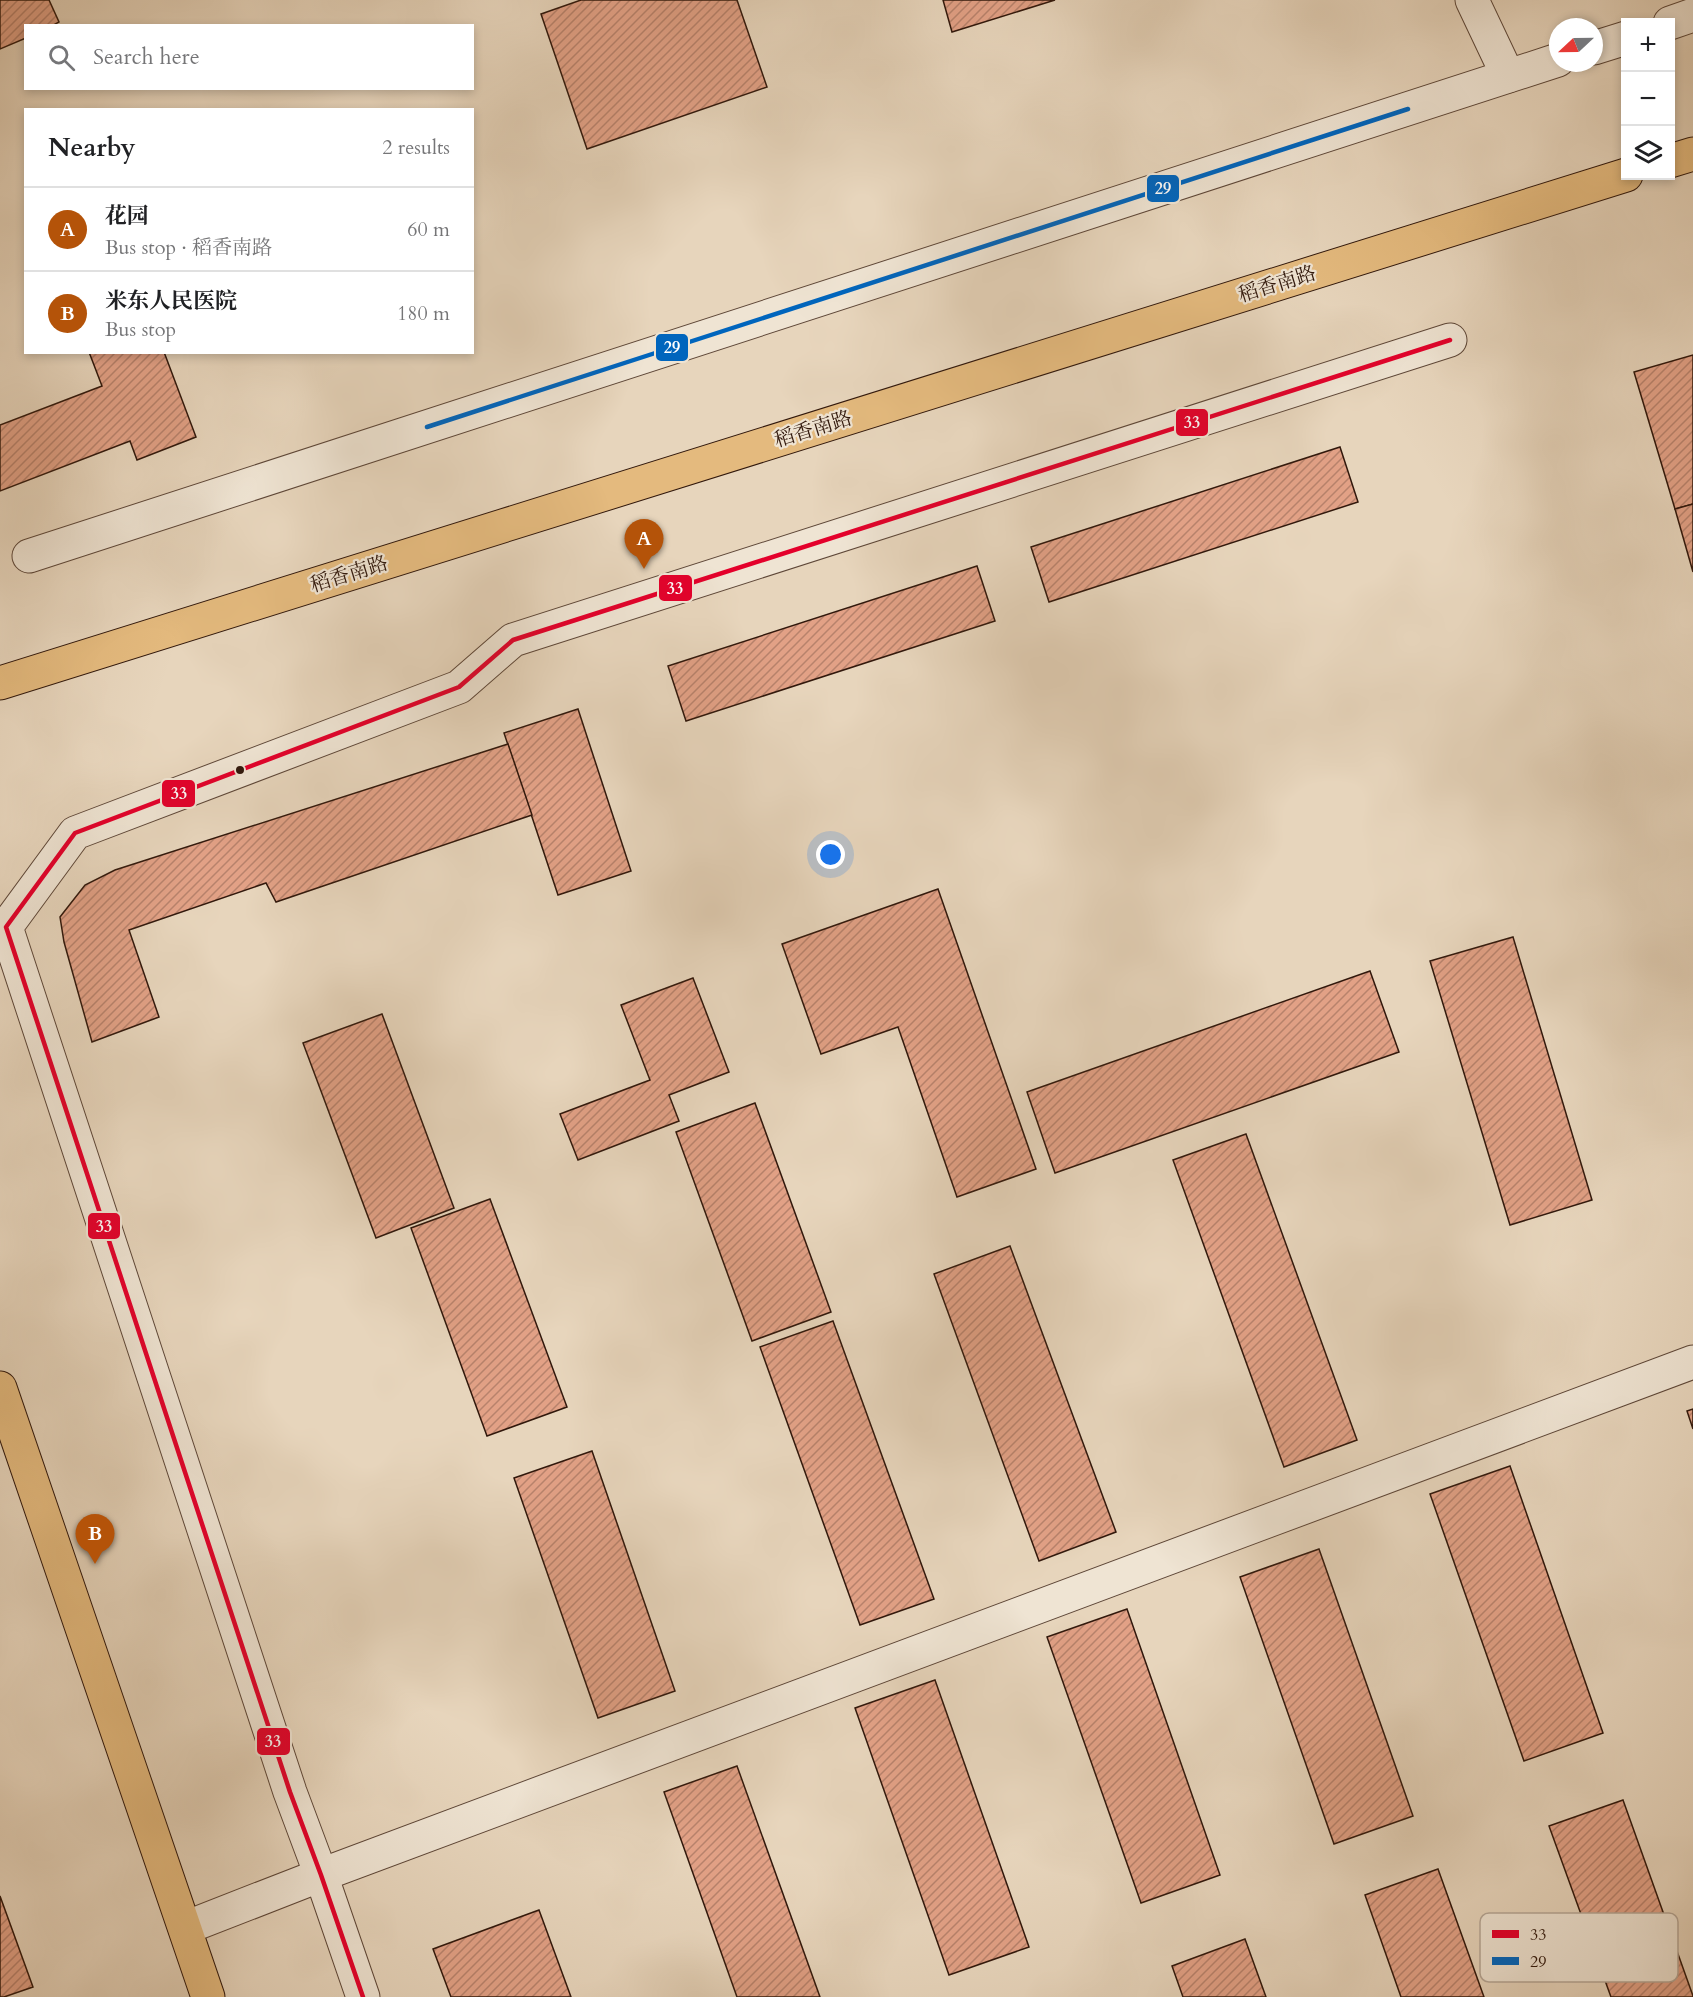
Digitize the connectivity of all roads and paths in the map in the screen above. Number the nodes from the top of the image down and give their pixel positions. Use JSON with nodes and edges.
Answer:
{"nodes":[{"id":1,"x":1472,"y":0,"type":"edge"},
{"id":2,"x":1693,"y":15,"type":"edge"},
{"id":3,"x":1675,"y":22,"type":"edge"},
{"id":4,"x":1621,"y":40,"type":"edge"},
{"id":5,"x":1603,"y":45,"type":"edge"},
{"id":6,"x":1549,"y":63,"type":"edge"},
{"id":7,"x":1508,"y":76,"type":"junction"},
{"id":8,"x":1693,"y":154,"type":"edge"},
{"id":9,"x":1675,"y":160,"type":"edge"},
{"id":10,"x":1621,"y":177,"type":"edge"},
{"id":11,"x":1450,"y":339,"type":"dead end"},
{"id":12,"x":29,"y":556,"type":"dead end"},
{"id":13,"x":0,"y":683,"type":"edge"},
{"id":14,"x":1693,"y":1362,"type":"edge"},
{"id":15,"x":0,"y":1388,"type":"edge"},
{"id":16,"x":321,"y":1875,"type":"junction"},
{"id":17,"x":185,"y":1928,"type":"junction"},
{"id":18,"x":208,"y":1997,"type":"edge"},
{"id":19,"x":363,"y":1997,"type":"edge"}],
"edges":[{"from":1,"to":7,"type":"street"},
{"from":2,"to":3,"type":"street"},
{"from":4,"to":5,"type":"street"},
{"from":6,"to":7,"type":"street"},
{"from":7,"to":12,"type":"street"},
{"from":8,"to":9,"type":"main road"},
{"from":10,"to":13,"type":"main road","name":"稻香南路"},
{"from":11,"to":16,"type":"street"},
{"from":14,"to":16,"type":"street"},
{"from":15,"to":17,"type":"main road"},
{"from":16,"to":17,"type":"street"},
{"from":16,"to":19,"type":"street"},
{"from":17,"to":18,"type":"main road"}]}
